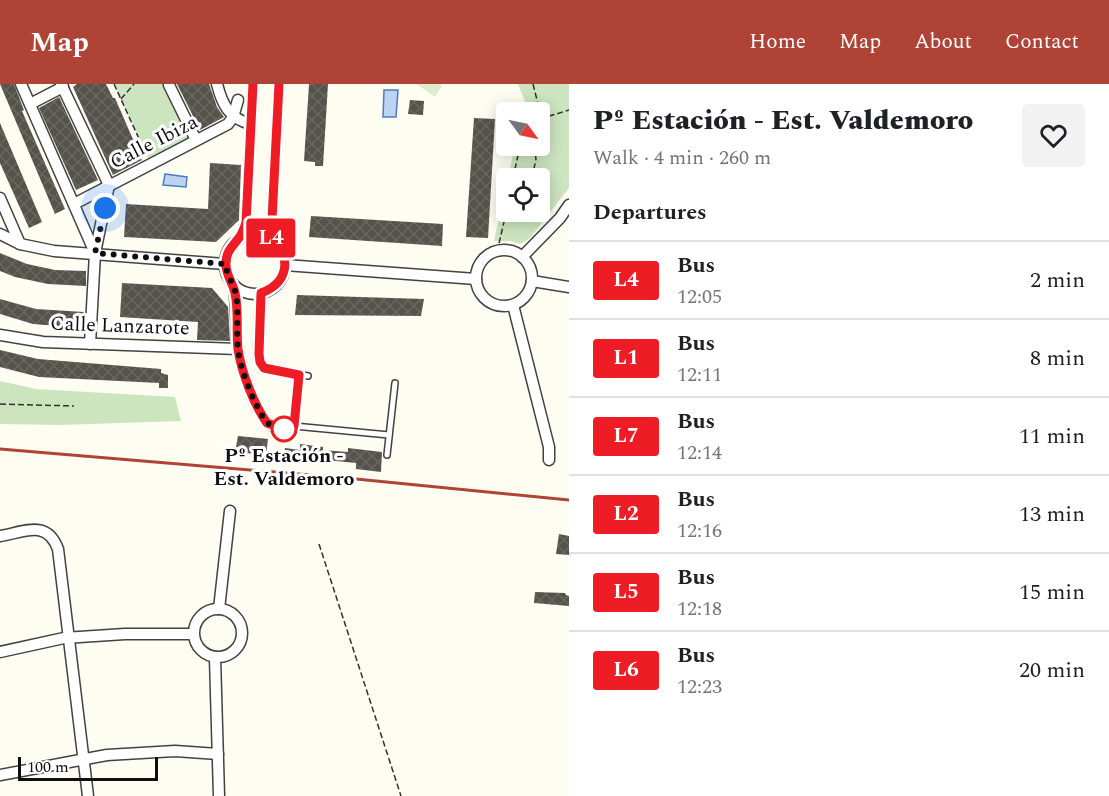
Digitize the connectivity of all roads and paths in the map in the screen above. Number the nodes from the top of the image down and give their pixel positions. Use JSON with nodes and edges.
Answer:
{"nodes":[{"id":1,"x":21,"y":84,"type":"edge"},
{"id":2,"x":114,"y":84,"type":"edge"},
{"id":3,"x":134,"y":84,"type":"edge"},
{"id":4,"x":279,"y":84,"type":"edge"},
{"id":5,"x":533,"y":84,"type":"edge"},
{"id":6,"x":169,"y":85,"type":"edge"},
{"id":7,"x":62,"y":86,"type":"edge"},
{"id":8,"x":217,"y":86,"type":"edge"},
{"id":9,"x":253,"y":87,"type":"edge"},
{"id":10,"x":121,"y":99,"type":"junction"},
{"id":11,"x":238,"y":100,"type":"junction"},
{"id":12,"x":538,"y":102,"type":"edge"},
{"id":13,"x":30,"y":104,"type":"junction"},
{"id":14,"x":569,"y":110,"type":"edge"},
{"id":15,"x":550,"y":116,"type":"edge"},
{"id":16,"x":233,"y":117,"type":"junction"},
{"id":17,"x":251,"y":124,"type":"junction"},
{"id":18,"x":196,"y":140,"type":"junction"},
{"id":19,"x":151,"y":164,"type":"junction"},
{"id":20,"x":109,"y":185,"type":"junction"},
{"id":21,"x":0,"y":198,"type":"edge"},
{"id":22,"x":74,"y":204,"type":"junction"},
{"id":23,"x":569,"y":205,"type":"edge"},
{"id":24,"x":504,"y":222,"type":"edge"},
{"id":25,"x":0,"y":234,"type":"edge"},
{"id":26,"x":240,"y":238,"type":"junction"},
{"id":27,"x":271,"y":239,"type":"junction"},
{"id":28,"x":20,"y":244,"type":"junction"},
{"id":29,"x":497,"y":252,"type":"junction"},
{"id":30,"x":95,"y":253,"type":"junction"},
{"id":31,"x":522,"y":257,"type":"junction"},
{"id":32,"x":225,"y":264,"type":"junction"},
{"id":33,"x":285,"y":266,"type":"junction"},
{"id":34,"x":476,"y":279,"type":"junction"},
{"id":35,"x":532,"y":281,"type":"junction"},
{"id":36,"x":233,"y":284,"type":"junction"},
{"id":37,"x":569,"y":287,"type":"edge"},
{"id":38,"x":261,"y":293,"type":"junction"},
{"id":39,"x":513,"y":305,"type":"junction"},
{"id":40,"x":0,"y":335,"type":"edge"},
{"id":41,"x":90,"y":344,"type":"junction"},
{"id":42,"x":238,"y":349,"type":"junction"},
{"id":43,"x":264,"y":368,"type":"joint"},
{"id":44,"x":299,"y":375,"type":"junction"},
{"id":45,"x":308,"y":376,"type":"dead end"},
{"id":46,"x":395,"y":383,"type":"dead end"},
{"id":47,"x":0,"y":404,"type":"edge"},
{"id":48,"x":75,"y":406,"type":"dead end"},
{"id":49,"x":271,"y":425,"type":"joint"},
{"id":50,"x":294,"y":426,"type":"junction"},
{"id":51,"x":389,"y":435,"type":"junction"},
{"id":52,"x":387,"y":455,"type":"dead end"},
{"id":53,"x":549,"y":460,"type":"dead end"},
{"id":54,"x":230,"y":511,"type":"dead end"},
{"id":55,"x":0,"y":536,"type":"edge"},
{"id":56,"x":319,"y":544,"type":"dead end"},
{"id":57,"x":219,"y":609,"type":"junction"},
{"id":58,"x":193,"y":634,"type":"junction"},
{"id":59,"x":69,"y":638,"type":"junction"},
{"id":60,"x":0,"y":652,"type":"edge"},
{"id":61,"x":215,"y":658,"type":"junction"},
{"id":62,"x":218,"y":754,"type":"junction"},
{"id":63,"x":83,"y":759,"type":"junction"},
{"id":64,"x":0,"y":775,"type":"edge"},
{"id":65,"x":88,"y":796,"type":"edge"},
{"id":66,"x":219,"y":796,"type":"edge"},
{"id":67,"x":401,"y":796,"type":"edge"}],
"edges":[{"from":1,"to":13,"type":"street"},
{"from":2,"to":10,"type":"path"},
{"from":3,"to":10,"type":"path"},
{"from":4,"to":27,"type":"street"},
{"from":5,"to":12,"type":"path"},
{"from":6,"to":18,"type":"street"},
{"from":7,"to":13,"type":"street"},
{"from":7,"to":20,"type":"street"},
{"from":8,"to":11,"type":"street"},
{"from":8,"to":16,"type":"street"},
{"from":9,"to":11,"type":"street"},
{"from":9,"to":17,"type":"street"},
{"from":10,"to":19,"type":"path"},
{"from":11,"to":16,"type":"street"},
{"from":13,"to":22,"type":"street"},
{"from":14,"to":15,"type":"path"},
{"from":16,"to":17,"type":"street"},
{"from":16,"to":18,"type":"street","name":"Calle Ibiza"},
{"from":17,"to":26,"type":"street"},
{"from":18,"to":19,"type":"street","name":"Calle Ibiza"},
{"from":19,"to":20,"type":"street","name":"Calle Ibiza"},
{"from":20,"to":22,"type":"street","name":"Calle Ibiza"},
{"from":20,"to":30,"type":"street"},
{"from":21,"to":28,"type":"street"},
{"from":22,"to":30,"type":"street"},
{"from":23,"to":31,"type":"street"},
{"from":24,"to":29,"type":"path"},
{"from":25,"to":28,"type":"street"},
{"from":26,"to":27,"type":"street"},
{"from":26,"to":32,"type":"street"},
{"from":27,"to":33,"type":"street"},
{"from":28,"to":30,"type":"street"},
{"from":29,"to":31,"type":"street"},
{"from":29,"to":34,"type":"street"},
{"from":30,"to":32,"type":"street"},
{"from":30,"to":41,"type":"street"},
{"from":31,"to":35,"type":"street"},
{"from":32,"to":36,"type":"street"},
{"from":33,"to":34,"type":"street"},
{"from":33,"to":38,"type":"street"},
{"from":34,"to":39,"type":"street"},
{"from":35,"to":37,"type":"street"},
{"from":35,"to":39,"type":"street"},
{"from":36,"to":38,"type":"street"},
{"from":36,"to":42,"type":"street"},
{"from":38,"to":43,"type":"street"},
{"from":39,"to":53,"type":"street"},
{"from":40,"to":41,"type":"street","name":"Calle Lanzarote"},
{"from":41,"to":42,"type":"street","name":"Calle Lanzarote"},
{"from":42,"to":49,"type":"street"},
{"from":43,"to":44,"type":"lane"},
{"from":44,"to":45,"type":"lane"},
{"from":44,"to":50,"type":"lane"},
{"from":46,"to":51,"type":"lane"},
{"from":47,"to":48,"type":"path"},
{"from":49,"to":50,"type":"lane"},
{"from":50,"to":51,"type":"lane"},
{"from":51,"to":52,"type":"lane"},
{"from":54,"to":57,"type":"street"},
{"from":55,"to":59,"type":"street"},
{"from":56,"to":67,"type":"path"},
{"from":57,"to":58,"type":"street"},
{"from":57,"to":61,"type":"street"},
{"from":58,"to":59,"type":"street"},
{"from":58,"to":61,"type":"street"},
{"from":59,"to":60,"type":"street"},
{"from":59,"to":63,"type":"street"},
{"from":61,"to":62,"type":"street"},
{"from":62,"to":63,"type":"street"},
{"from":62,"to":66,"type":"street"},
{"from":63,"to":64,"type":"street"},
{"from":63,"to":65,"type":"street"}]}
